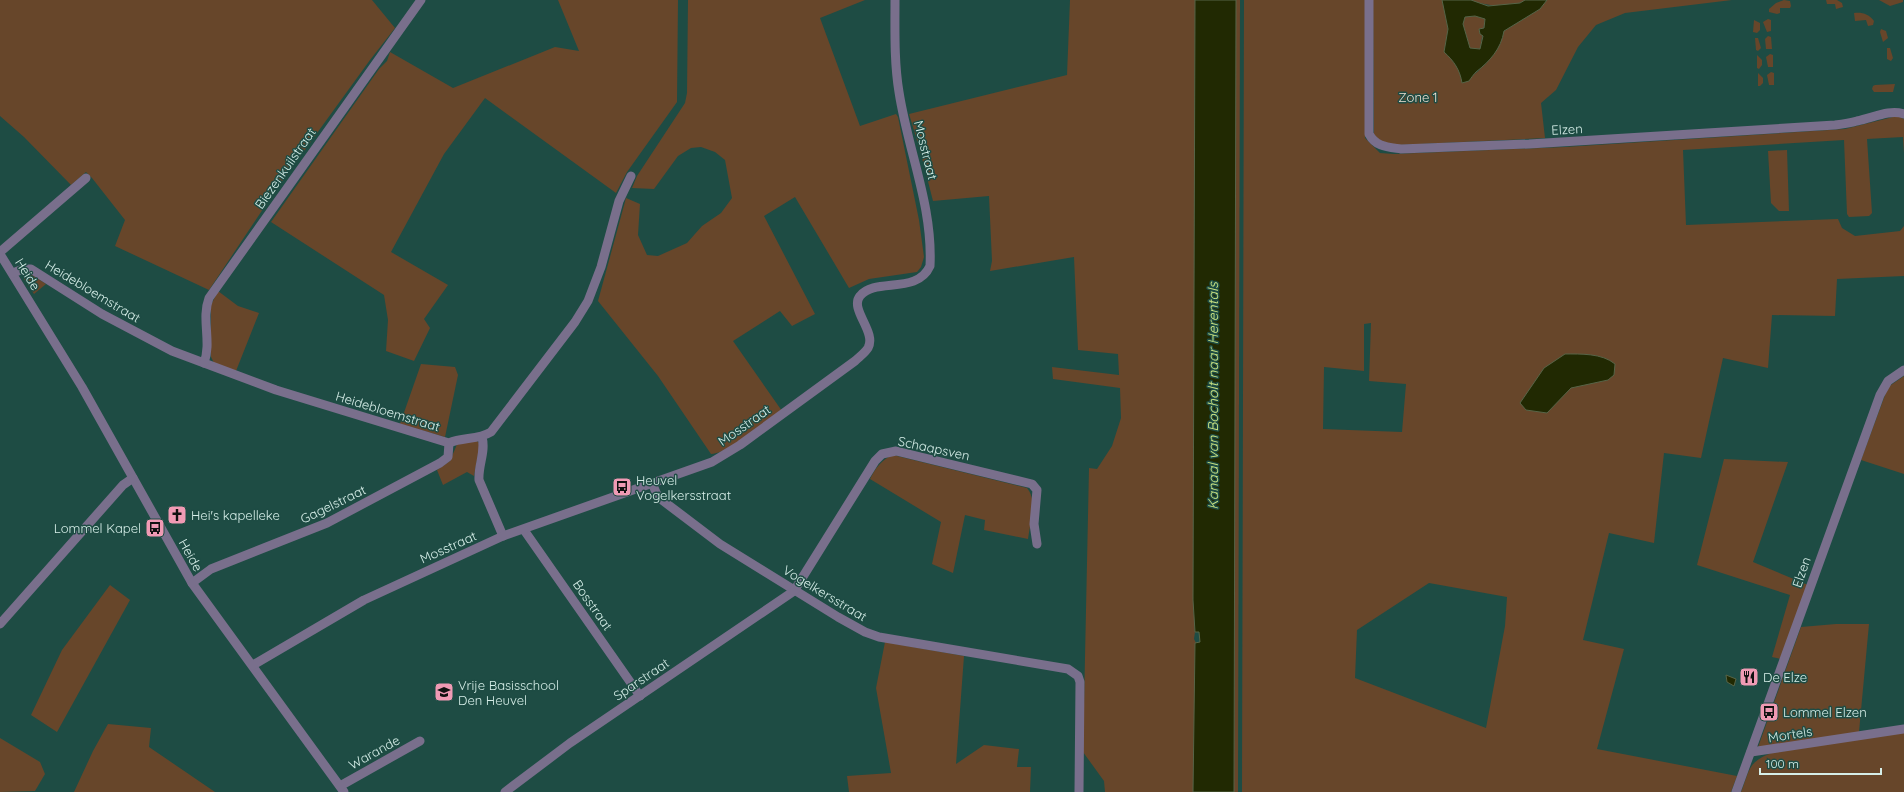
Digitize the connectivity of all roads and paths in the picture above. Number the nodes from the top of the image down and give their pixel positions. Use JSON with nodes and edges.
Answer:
{"nodes":[{"id":1,"x":421,"y":0,"type":"edge"},
{"id":2,"x":895,"y":0,"type":"edge"},
{"id":3,"x":1369,"y":0,"type":"edge"},
{"id":4,"x":1904,"y":114,"type":"edge"},
{"id":5,"x":631,"y":176,"type":"dead end"},
{"id":6,"x":86,"y":178,"type":"dead end"},
{"id":7,"x":0,"y":253,"type":"edge"},
{"id":8,"x":12,"y":273,"type":"junction"},
{"id":9,"x":204,"y":364,"type":"junction"},
{"id":10,"x":1904,"y":370,"type":"edge"},
{"id":11,"x":482,"y":437,"type":"junction"},
{"id":12,"x":449,"y":443,"type":"junction"},
{"id":13,"x":133,"y":478,"type":"junction"},
{"id":14,"x":652,"y":484,"type":"junction"},
{"id":15,"x":524,"y":530,"type":"junction"},
{"id":16,"x":503,"y":536,"type":"junction"},
{"id":17,"x":1037,"y":544,"type":"dead end"},
{"id":18,"x":192,"y":583,"type":"junction"},
{"id":19,"x":794,"y":591,"type":"junction"},
{"id":20,"x":0,"y":624,"type":"edge"},
{"id":21,"x":253,"y":665,"type":"junction"},
{"id":22,"x":640,"y":696,"type":"junction"},
{"id":23,"x":1904,"y":729,"type":"edge"},
{"id":24,"x":420,"y":741,"type":"dead end"},
{"id":25,"x":1751,"y":752,"type":"junction"},
{"id":26,"x":342,"y":789,"type":"edge"},
{"id":27,"x":505,"y":792,"type":"edge"},
{"id":28,"x":1079,"y":792,"type":"edge"},
{"id":29,"x":1736,"y":792,"type":"edge"}],
"edges":[{"from":1,"to":9,"type":"street","name":"Biezenkuilstraat"},
{"from":2,"to":14,"type":"street","name":"Mosstraat"},
{"from":3,"to":4,"type":"street","name":"Elzen"},
{"from":5,"to":11,"type":"street"},
{"from":6,"to":7,"type":"street","name":"Heide"},
{"from":7,"to":8,"type":"street","name":"Heide"},
{"from":8,"to":9,"type":"street","name":"Heidebloemstraat"},
{"from":8,"to":13,"type":"street","name":"Heide"},
{"from":9,"to":12,"type":"street","name":"Heidebloemstraat"},
{"from":10,"to":25,"type":"street","name":"Elzen"},
{"from":11,"to":12,"type":"street","name":"Heidebloemstraat"},
{"from":11,"to":16,"type":"street"},
{"from":12,"to":18,"type":"street","name":"Gagelstraat"},
{"from":13,"to":18,"type":"street","name":"Heide"},
{"from":13,"to":20,"type":"street"},
{"from":14,"to":15,"type":"street","name":"Mosstraat"},
{"from":14,"to":19,"type":"street","name":"Vogelkersstraat"},
{"from":15,"to":16,"type":"street","name":"Mosstraat"},
{"from":15,"to":22,"type":"street","name":"Bosstraat"},
{"from":16,"to":21,"type":"street","name":"Mosstraat"},
{"from":17,"to":19,"type":"street","name":"Schaapsven"},
{"from":18,"to":21,"type":"street","name":"Heide"},
{"from":19,"to":22,"type":"street","name":"Sparstraat"},
{"from":19,"to":28,"type":"street","name":"Vogelkersstraat"},
{"from":21,"to":26,"type":"street","name":"Heide"},
{"from":22,"to":27,"type":"street","name":"Sparstraat"},
{"from":23,"to":25,"type":"street","name":"Mortels"},
{"from":24,"to":26,"type":"street","name":"Warande"},
{"from":25,"to":29,"type":"street","name":"Elzen"}]}
